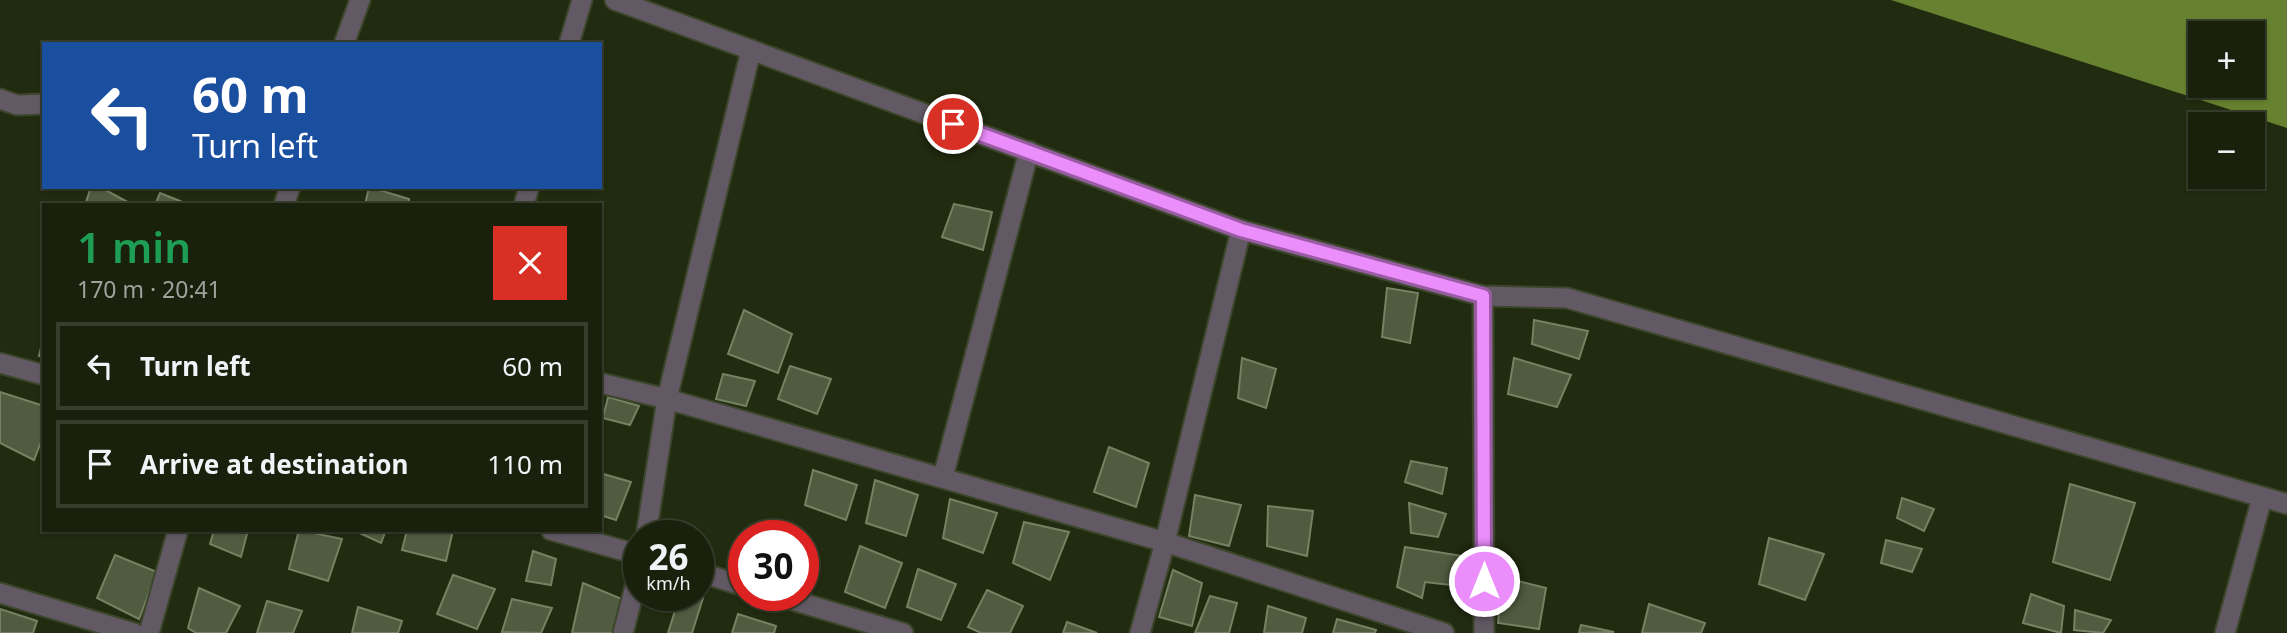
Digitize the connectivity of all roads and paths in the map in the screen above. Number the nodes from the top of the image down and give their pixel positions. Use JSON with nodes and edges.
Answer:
{"nodes":[{"id":1,"x":360,"y":0,"type":"edge"},
{"id":2,"x":582,"y":0,"type":"edge"},
{"id":3,"x":615,"y":0,"type":"edge"},
{"id":4,"x":345,"y":42,"type":"edge"},
{"id":5,"x":570,"y":42,"type":"edge"},
{"id":6,"x":751,"y":50,"type":"junction"},
{"id":7,"x":0,"y":100,"type":"edge"},
{"id":8,"x":42,"y":104,"type":"edge"},
{"id":9,"x":1029,"y":151,"type":"junction"},
{"id":10,"x":1241,"y":230,"type":"junction"},
{"id":11,"x":1483,"y":296,"type":"junction"},
{"id":12,"x":0,"y":363,"type":"edge"},
{"id":13,"x":42,"y":374,"type":"edge"},
{"id":14,"x":602,"y":383,"type":"edge"},
{"id":15,"x":667,"y":399,"type":"junction"},
{"id":16,"x":943,"y":477,"type":"junction"},
{"id":17,"x":2262,"y":498,"type":"junction"},
{"id":18,"x":2287,"y":504,"type":"edge"},
{"id":19,"x":648,"y":520,"type":"edge"},
{"id":20,"x":177,"y":532,"type":"edge"},
{"id":21,"x":558,"y":532,"type":"edge"},
{"id":22,"x":1166,"y":542,"type":"junction"},
{"id":23,"x":623,"y":550,"type":"edge"},
{"id":24,"x":0,"y":593,"type":"edge"},
{"id":25,"x":819,"y":608,"type":"edge"},
{"id":26,"x":629,"y":611,"type":"edge"},
{"id":27,"x":134,"y":633,"type":"edge"},
{"id":28,"x":149,"y":633,"type":"edge"},
{"id":29,"x":623,"y":633,"type":"edge"},
{"id":30,"x":903,"y":633,"type":"edge"},
{"id":31,"x":1140,"y":633,"type":"edge"},
{"id":32,"x":1444,"y":633,"type":"edge"},
{"id":33,"x":1484,"y":633,"type":"edge"},
{"id":34,"x":2225,"y":633,"type":"edge"}],
"edges":[{"from":1,"to":4,"type":"street"},
{"from":2,"to":5,"type":"street"},
{"from":3,"to":6,"type":"street"},
{"from":6,"to":9,"type":"street"},
{"from":6,"to":15,"type":"street"},
{"from":7,"to":8,"type":"street"},
{"from":9,"to":10,"type":"street"},
{"from":9,"to":16,"type":"street"},
{"from":10,"to":11,"type":"street"},
{"from":10,"to":22,"type":"street"},
{"from":11,"to":17,"type":"street"},
{"from":11,"to":33,"type":"street"},
{"from":12,"to":13,"type":"street"},
{"from":14,"to":15,"type":"street"},
{"from":15,"to":16,"type":"street"},
{"from":15,"to":19,"type":"street"},
{"from":16,"to":22,"type":"street"},
{"from":17,"to":18,"type":"street"},
{"from":17,"to":34,"type":"street"},
{"from":20,"to":28,"type":"street"},
{"from":21,"to":23,"type":"street"},
{"from":22,"to":31,"type":"street"},
{"from":22,"to":32,"type":"street"},
{"from":24,"to":27,"type":"street"},
{"from":25,"to":30,"type":"street"},
{"from":26,"to":29,"type":"street"}]}
